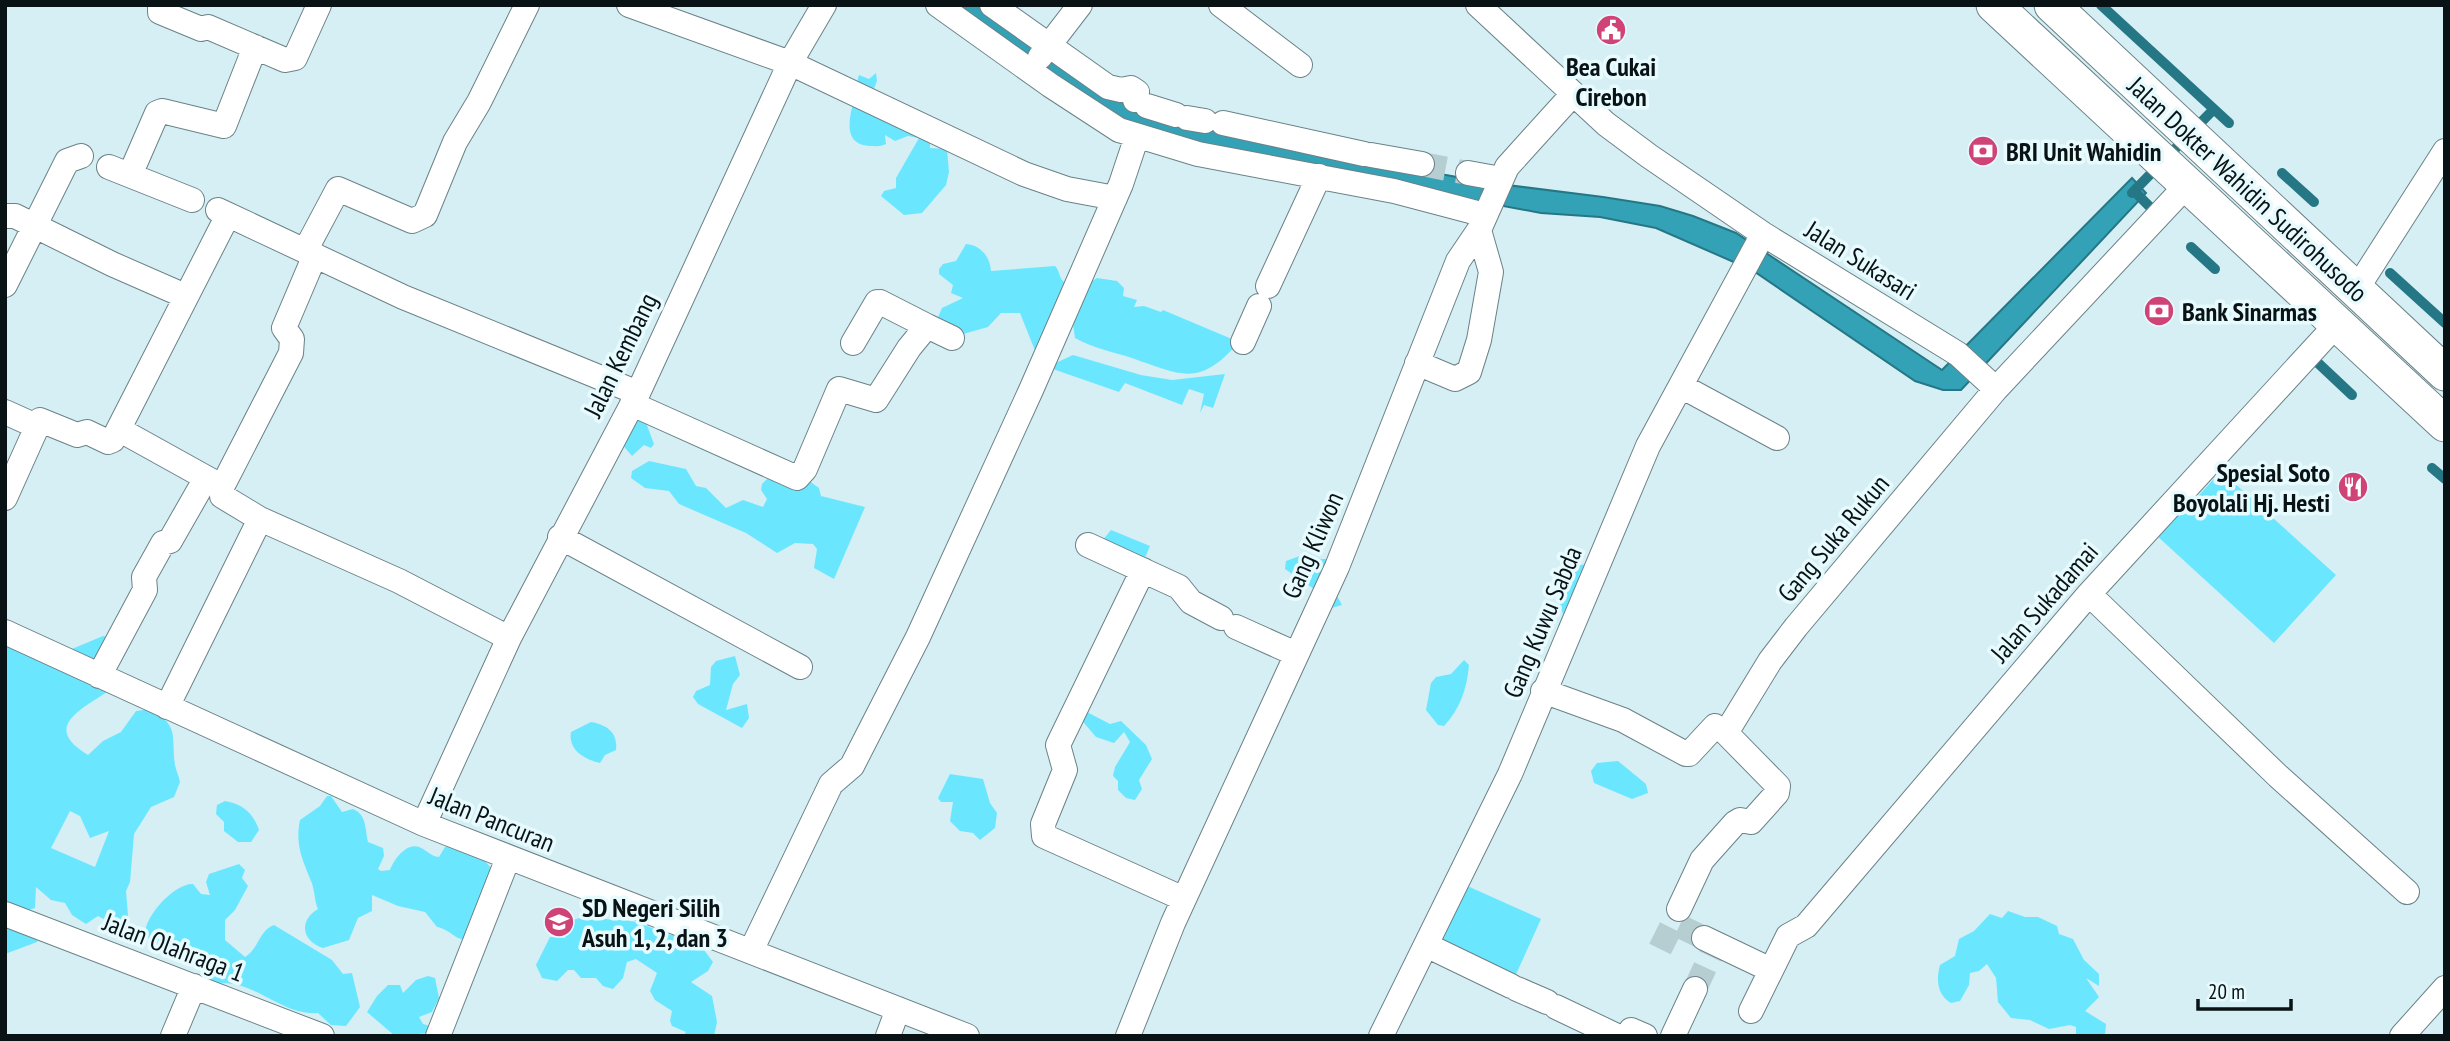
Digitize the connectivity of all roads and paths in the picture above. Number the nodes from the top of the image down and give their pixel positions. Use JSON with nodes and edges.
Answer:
{"nodes":[{"id":1,"x":160,"y":5,"type":"edge"},
{"id":2,"x":319,"y":5,"type":"edge"},
{"id":3,"x":527,"y":5,"type":"edge"},
{"id":4,"x":629,"y":5,"type":"edge"},
{"id":5,"x":824,"y":5,"type":"edge"},
{"id":6,"x":938,"y":5,"type":"edge"},
{"id":7,"x":992,"y":5,"type":"edge"},
{"id":8,"x":1080,"y":5,"type":"edge"},
{"id":9,"x":1221,"y":5,"type":"edge"},
{"id":10,"x":1478,"y":5,"type":"edge"},
{"id":11,"x":1994,"y":5,"type":"edge"},
{"id":12,"x":2052,"y":5,"type":"edge"},
{"id":13,"x":255,"y":47,"type":"junction"},
{"id":14,"x":1040,"y":58,"type":"junction"},
{"id":15,"x":790,"y":63,"type":"junction"},
{"id":16,"x":1300,"y":65,"type":"dead end"},
{"id":17,"x":2122,"y":72,"type":"junction"},
{"id":18,"x":1573,"y":94,"type":"junction"},
{"id":19,"x":2095,"y":100,"type":"junction"},
{"id":20,"x":1133,"y":114,"type":"junction"},
{"id":21,"x":2445,"y":150,"type":"edge"},
{"id":22,"x":81,"y":156,"type":"dead end"},
{"id":23,"x":1422,"y":164,"type":"tunnel mouth"},
{"id":24,"x":1468,"y":173,"type":"tunnel mouth"},
{"id":25,"x":1319,"y":176,"type":"junction"},
{"id":26,"x":2183,"y":181,"type":"junction"},
{"id":27,"x":1115,"y":198,"type":"junction"},
{"id":28,"x":192,"y":200,"type":"dead end"},
{"id":29,"x":1491,"y":202,"type":"junction"},
{"id":30,"x":5,"y":216,"type":"edge"},
{"id":31,"x":35,"y":226,"type":"junction"},
{"id":32,"x":1760,"y":240,"type":"junction"},
{"id":33,"x":310,"y":253,"type":"junction"},
{"id":34,"x":5,"y":285,"type":"edge"},
{"id":35,"x":2356,"y":290,"type":"junction"},
{"id":36,"x":185,"y":296,"type":"junction"},
{"id":37,"x":2337,"y":324,"type":"junction"},
{"id":38,"x":927,"y":326,"type":"junction"},
{"id":39,"x":952,"y":338,"type":"dead end"},
{"id":40,"x":1243,"y":342,"type":"dead end"},
{"id":41,"x":853,"y":343,"type":"dead end"},
{"id":42,"x":1417,"y":363,"type":"junction"},
{"id":43,"x":2445,"y":373,"type":"edge"},
{"id":44,"x":1988,"y":381,"type":"junction"},
{"id":45,"x":1681,"y":386,"type":"junction"},
{"id":46,"x":635,"y":398,"type":"junction"},
{"id":47,"x":5,"y":412,"type":"edge"},
{"id":48,"x":2445,"y":424,"type":"edge"},
{"id":49,"x":36,"y":426,"type":"junction"},
{"id":50,"x":120,"y":430,"type":"junction"},
{"id":51,"x":1777,"y":438,"type":"dead end"},
{"id":52,"x":214,"y":482,"type":"junction"},
{"id":53,"x":5,"y":498,"type":"edge"},
{"id":54,"x":260,"y":519,"type":"junction"},
{"id":55,"x":559,"y":537,"type":"junction"},
{"id":56,"x":1088,"y":545,"type":"dead end"},
{"id":57,"x":1143,"y":570,"type":"junction"},
{"id":58,"x":2089,"y":594,"type":"junction"},
{"id":59,"x":5,"y":632,"type":"edge"},
{"id":60,"x":509,"y":638,"type":"junction"},
{"id":61,"x":1296,"y":654,"type":"junction"},
{"id":62,"x":800,"y":667,"type":"dead end"},
{"id":63,"x":99,"y":676,"type":"junction"},
{"id":64,"x":1544,"y":691,"type":"junction"},
{"id":65,"x":167,"y":707,"type":"junction"},
{"id":66,"x":1726,"y":733,"type":"junction"},
{"id":67,"x":424,"y":824,"type":"junction"},
{"id":68,"x":508,"y":859,"type":"junction"},
{"id":69,"x":2407,"y":892,"type":"dead end"},
{"id":70,"x":1184,"y":899,"type":"junction"},
{"id":71,"x":1679,"y":909,"type":"dead end"},
{"id":72,"x":5,"y":914,"type":"edge"},
{"id":73,"x":1712,"y":943,"type":"tunnel mouth"},
{"id":74,"x":1426,"y":945,"type":"junction"},
{"id":75,"x":751,"y":951,"type":"junction"},
{"id":76,"x":1771,"y":970,"type":"junction"},
{"id":77,"x":194,"y":986,"type":"junction"},
{"id":78,"x":2445,"y":988,"type":"edge"},
{"id":79,"x":1695,"y":989,"type":"tunnel mouth"},
{"id":80,"x":898,"y":1009,"type":"junction"},
{"id":81,"x":1751,"y":1011,"type":"dead end"},
{"id":82,"x":173,"y":1036,"type":"edge"},
{"id":83,"x":322,"y":1036,"type":"edge"},
{"id":84,"x":438,"y":1036,"type":"edge"},
{"id":85,"x":888,"y":1036,"type":"edge"},
{"id":86,"x":967,"y":1036,"type":"edge"},
{"id":87,"x":1128,"y":1036,"type":"edge"},
{"id":88,"x":1381,"y":1036,"type":"edge"},
{"id":89,"x":1618,"y":1036,"type":"edge"},
{"id":90,"x":1628,"y":1036,"type":"edge"},
{"id":91,"x":1645,"y":1036,"type":"edge"},
{"id":92,"x":1673,"y":1036,"type":"edge"},
{"id":93,"x":2402,"y":1036,"type":"edge"}],
"edges":[{"from":1,"to":13,"type":"street"},
{"from":2,"to":13,"type":"street"},
{"from":3,"to":33,"type":"street"},
{"from":4,"to":15,"type":"street"},
{"from":5,"to":15,"type":"street","name":"Jalan Kembang"},
{"from":6,"to":14,"type":"street"},
{"from":7,"to":14,"type":"street"},
{"from":8,"to":14,"type":"street"},
{"from":9,"to":16,"type":"street"},
{"from":10,"to":18,"type":"street","name":"Jalan Sukasari"},
{"from":11,"to":19,"type":"main road","name":"Jalan Dokter Wahidin Sudirohusodo"},
{"from":12,"to":17,"type":"main road","name":"Jalan Dokter Wahidin Sudirohusodo"},
{"from":13,"to":28,"type":"street"},
{"from":14,"to":20,"type":"street"},
{"from":14,"to":20,"type":"street"},
{"from":15,"to":27,"type":"street"},
{"from":15,"to":46,"type":"street","name":"Jalan Kembang"},
{"from":17,"to":19,"type":"main road"},
{"from":17,"to":35,"type":"main road","name":"Jalan Dokter Wahidin Sudirohusodo"},
{"from":18,"to":29,"type":"street","name":"Gang Kliwon"},
{"from":18,"to":32,"type":"street","name":"Jalan Sukasari"},
{"from":19,"to":26,"type":"main road","name":"Jalan Dokter Wahidin Sudirohusodo"},
{"from":20,"to":23,"type":"street"},
{"from":20,"to":25,"type":"street"},
{"from":20,"to":27,"type":"street"},
{"from":21,"to":35,"type":"street"},
{"from":22,"to":31,"type":"street"},
{"from":24,"to":29,"type":"street"},
{"from":25,"to":29,"type":"street"},
{"from":25,"to":40,"type":"street"},
{"from":26,"to":37,"type":"main road","name":"Jalan Dokter Wahidin Sudirohusodo"},
{"from":26,"to":44,"type":"street"},
{"from":27,"to":75,"type":"street"},
{"from":29,"to":42,"type":"street","name":"Gang Kliwon"},
{"from":29,"to":42,"type":"street"},
{"from":30,"to":31,"type":"street"},
{"from":31,"to":34,"type":"street"},
{"from":31,"to":36,"type":"street"},
{"from":32,"to":44,"type":"street","name":"Jalan Sukasari"},
{"from":32,"to":45,"type":"street","name":"Gang Kuwu Sabda"},
{"from":33,"to":36,"type":"street"},
{"from":33,"to":46,"type":"street"},
{"from":33,"to":52,"type":"street"},
{"from":35,"to":43,"type":"main road","name":"Jalan Dokter Wahidin Sudirohusodo"},
{"from":36,"to":50,"type":"street"},
{"from":37,"to":48,"type":"main road","name":"Jalan Dokter Wahidin Sudirohusodo"},
{"from":37,"to":58,"type":"street","name":"Jalan Sukadamai"},
{"from":38,"to":39,"type":"street"},
{"from":38,"to":41,"type":"street"},
{"from":38,"to":46,"type":"street"},
{"from":42,"to":61,"type":"street","name":"Gang Kliwon"},
{"from":44,"to":66,"type":"street","name":"Gang Suka Rukun"},
{"from":45,"to":51,"type":"street"},
{"from":45,"to":64,"type":"street","name":"Gang Kuwu Sabda"},
{"from":46,"to":55,"type":"street","name":"Jalan Kembang"},
{"from":47,"to":49,"type":"street"},
{"from":49,"to":50,"type":"street"},
{"from":49,"to":53,"type":"street"},
{"from":50,"to":52,"type":"street"},
{"from":52,"to":54,"type":"street"},
{"from":52,"to":63,"type":"street"},
{"from":54,"to":60,"type":"street"},
{"from":54,"to":65,"type":"street"},
{"from":55,"to":60,"type":"street","name":"Jalan Kembang"},
{"from":55,"to":62,"type":"street"},
{"from":56,"to":57,"type":"street"},
{"from":57,"to":61,"type":"street"},
{"from":57,"to":70,"type":"street"},
{"from":58,"to":69,"type":"street"},
{"from":58,"to":76,"type":"street","name":"Jalan Sukadamai"},
{"from":59,"to":63,"type":"street","name":"Jalan Pancuran"},
{"from":60,"to":67,"type":"street","name":"Jalan Kembang"},
{"from":61,"to":70,"type":"street","name":"Gang Kliwon"},
{"from":63,"to":65,"type":"street","name":"Jalan Pancuran"},
{"from":64,"to":66,"type":"street"},
{"from":64,"to":74,"type":"street","name":"Gang Kuwu Sabda"},
{"from":65,"to":67,"type":"street","name":"Jalan Pancuran"},
{"from":66,"to":71,"type":"street"},
{"from":67,"to":68,"type":"street","name":"Jalan Pancuran"},
{"from":68,"to":75,"type":"street","name":"Jalan Pancuran"},
{"from":68,"to":84,"type":"street"},
{"from":70,"to":87,"type":"street","name":"Gang Kliwon"},
{"from":72,"to":77,"type":"street","name":"Jalan Olahraga 1"},
{"from":73,"to":76,"type":"street"},
{"from":74,"to":88,"type":"street","name":"Gang Kuwu Sabda"},
{"from":74,"to":89,"type":"street"},
{"from":75,"to":80,"type":"street","name":"Jalan Pancuran"},
{"from":76,"to":81,"type":"street","name":"Jalan Sukadamai"},
{"from":77,"to":82,"type":"street"},
{"from":77,"to":83,"type":"street","name":"Jalan Olahraga 1"},
{"from":78,"to":93,"type":"street"},
{"from":79,"to":92,"type":"street"},
{"from":80,"to":85,"type":"street"},
{"from":80,"to":86,"type":"street","name":"Jalan Pancuran"},
{"from":90,"to":91,"type":"street"}]}
